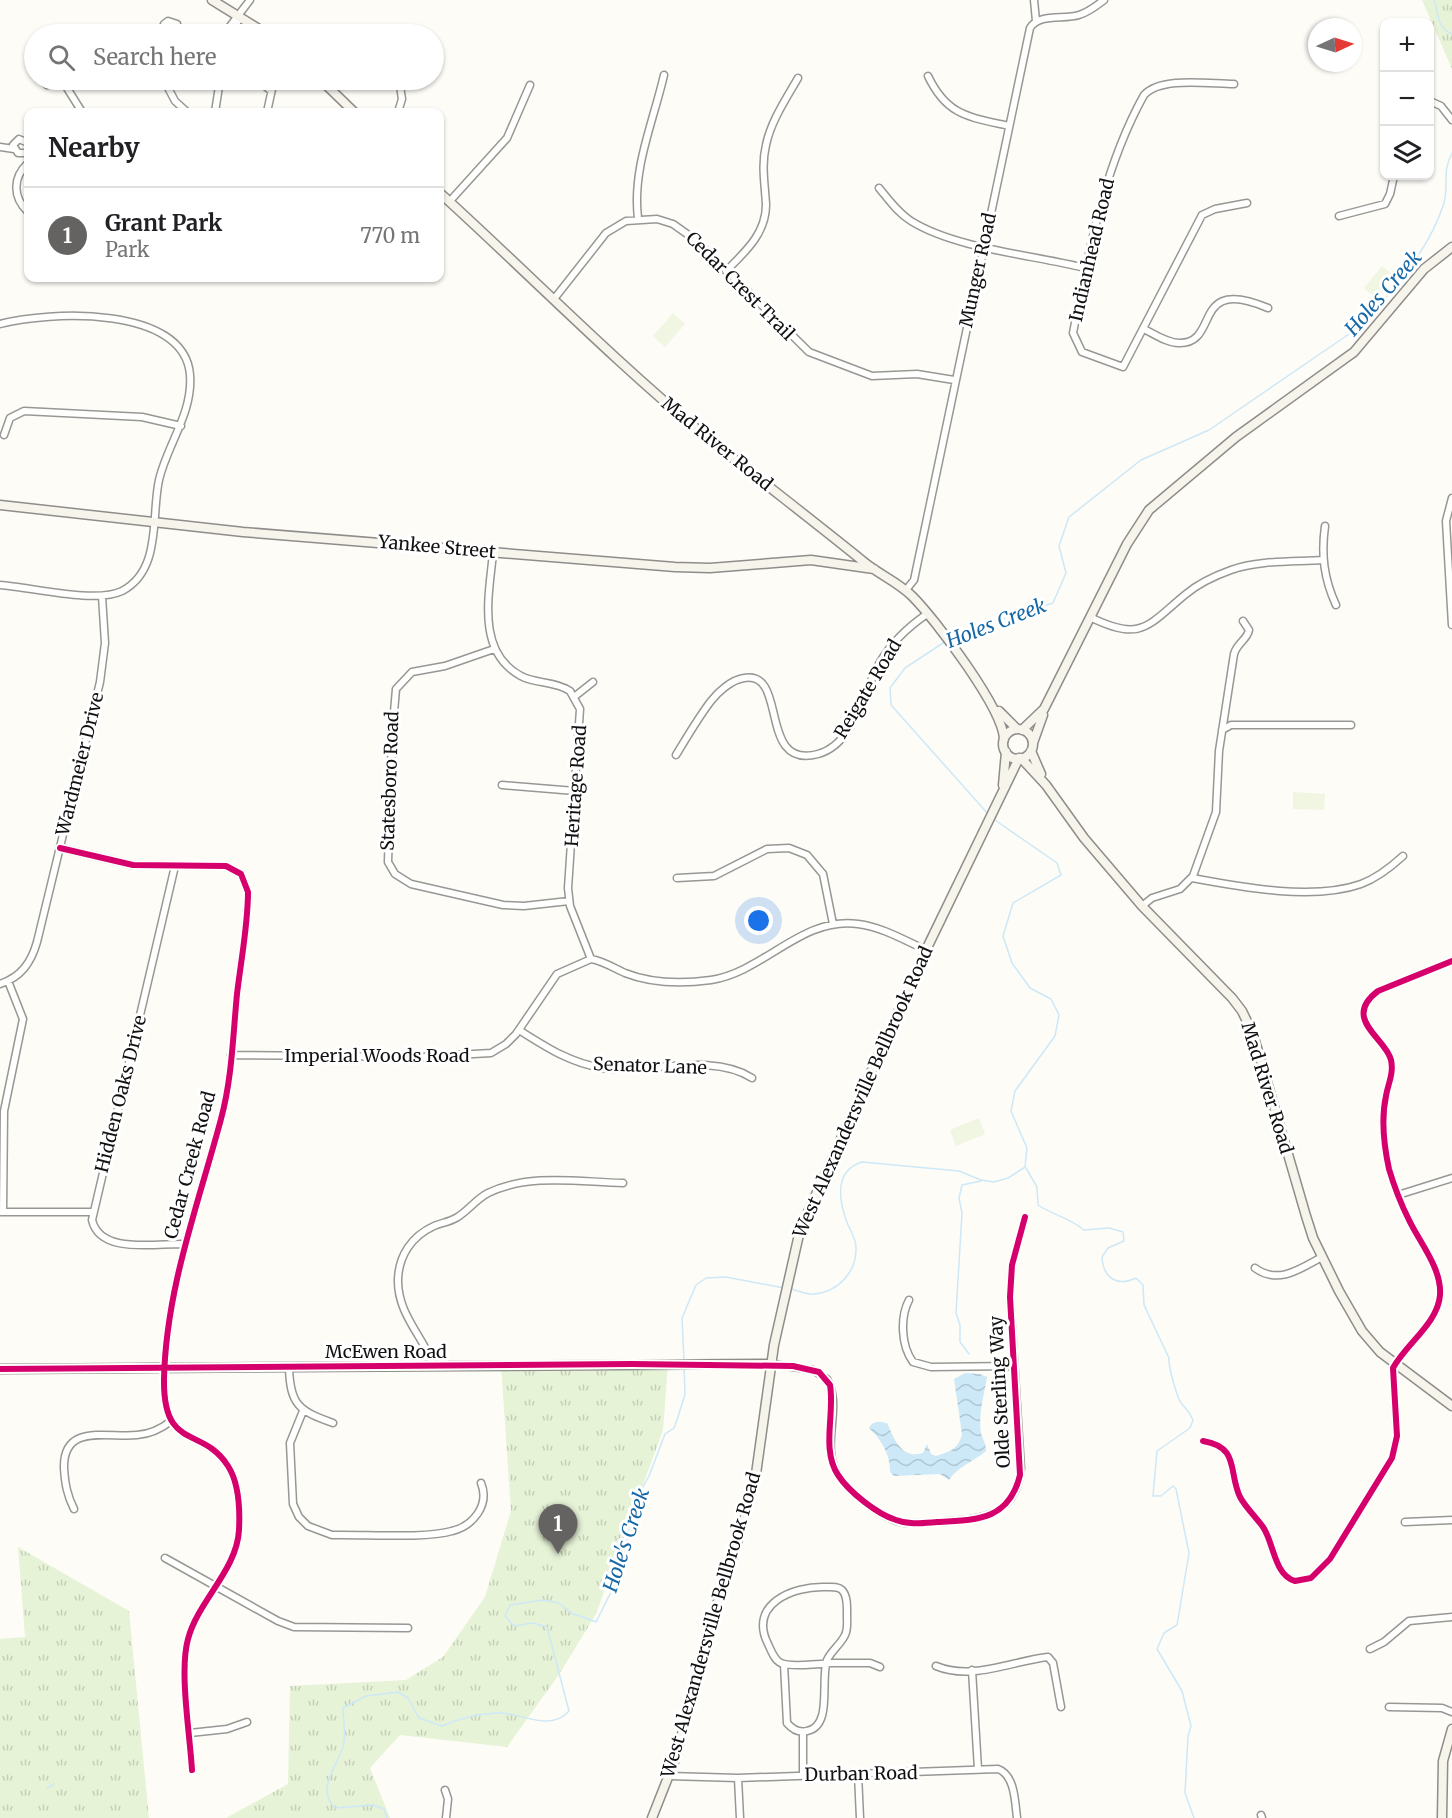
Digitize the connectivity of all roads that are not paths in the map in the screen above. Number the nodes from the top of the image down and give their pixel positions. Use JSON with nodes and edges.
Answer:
{"nodes":[{"id":1,"x":212,"y":0,"type":"edge"},
{"id":2,"x":250,"y":0,"type":"edge"},
{"id":3,"x":1034,"y":0,"type":"edge"},
{"id":4,"x":1104,"y":0,"type":"edge"},
{"id":5,"x":238,"y":18,"type":"junction"},
{"id":6,"x":1036,"y":21,"type":"junction"},
{"id":7,"x":230,"y":24,"type":"edge"},
{"id":8,"x":236,"y":24,"type":"edge"},
{"id":9,"x":249,"y":24,"type":"edge"},
{"id":10,"x":664,"y":75,"type":"dead end"},
{"id":11,"x":928,"y":76,"type":"dead end"},
{"id":12,"x":798,"y":78,"type":"dead end"},
{"id":13,"x":1234,"y":84,"type":"dead end"},
{"id":14,"x":531,"y":85,"type":"dead end"},
{"id":15,"x":70,"y":90,"type":"edge"},
{"id":16,"x":169,"y":90,"type":"edge"},
{"id":17,"x":331,"y":90,"type":"edge"},
{"id":18,"x":401,"y":90,"type":"edge"},
{"id":19,"x":271,"y":91,"type":"edge"},
{"id":20,"x":218,"y":92,"type":"edge"},
{"id":21,"x":1434,"y":103,"type":"edge"},
{"id":22,"x":80,"y":108,"type":"edge"},
{"id":23,"x":183,"y":108,"type":"edge"},
{"id":24,"x":216,"y":108,"type":"edge"},
{"id":25,"x":268,"y":108,"type":"edge"},
{"id":26,"x":350,"y":108,"type":"edge"},
{"id":27,"x":399,"y":108,"type":"edge"},
{"id":28,"x":1452,"y":120,"type":"edge"},
{"id":29,"x":1009,"y":126,"type":"junction"},
{"id":30,"x":24,"y":141,"type":"edge"},
{"id":31,"x":0,"y":147,"type":"edge"},
{"id":32,"x":14,"y":149,"type":"junction"},
{"id":33,"x":24,"y":154,"type":"edge"},
{"id":34,"x":24,"y":168,"type":"edge"},
{"id":35,"x":1393,"y":180,"type":"edge"},
{"id":36,"x":879,"y":188,"type":"dead end"},
{"id":37,"x":444,"y":197,"type":"edge"},
{"id":38,"x":449,"y":202,"type":"junction"},
{"id":39,"x":1247,"y":203,"type":"dead end"},
{"id":40,"x":24,"y":207,"type":"edge"},
{"id":41,"x":1339,"y":216,"type":"dead end"},
{"id":42,"x":638,"y":219,"type":"junction"},
{"id":43,"x":983,"y":246,"type":"junction"},
{"id":44,"x":1452,"y":247,"type":"edge"},
{"id":45,"x":1085,"y":268,"type":"junction"},
{"id":46,"x":726,"y":271,"type":"junction"},
{"id":47,"x":554,"y":299,"type":"junction"},
{"id":48,"x":1268,"y":308,"type":"dead end"},
{"id":49,"x":0,"y":324,"type":"edge"},
{"id":50,"x":1144,"y":329,"type":"junction"},
{"id":51,"x":954,"y":380,"type":"junction"},
{"id":52,"x":181,"y":426,"type":"junction"},
{"id":53,"x":4,"y":435,"type":"dead end"},
{"id":54,"x":1452,"y":498,"type":"edge"},
{"id":55,"x":0,"y":505,"type":"edge"},
{"id":56,"x":154,"y":523,"type":"junction"},
{"id":57,"x":1324,"y":526,"type":"dead end"},
{"id":58,"x":493,"y":553,"type":"junction"},
{"id":59,"x":1323,"y":560,"type":"junction"},
{"id":60,"x":874,"y":569,"type":"junction"},
{"id":61,"x":0,"y":585,"type":"edge"},
{"id":62,"x":906,"y":590,"type":"junction"},
{"id":63,"x":102,"y":596,"type":"junction"},
{"id":64,"x":1336,"y":605,"type":"dead end"},
{"id":65,"x":927,"y":614,"type":"junction"},
{"id":66,"x":1090,"y":617,"type":"junction"},
{"id":67,"x":1243,"y":621,"type":"dead end"},
{"id":68,"x":1452,"y":625,"type":"edge"},
{"id":69,"x":494,"y":650,"type":"junction"},
{"id":70,"x":592,"y":682,"type":"dead end"},
{"id":71,"x":574,"y":697,"type":"junction"},
{"id":72,"x":987,"y":698,"type":"junction"},
{"id":73,"x":1044,"y":709,"type":"junction"},
{"id":74,"x":1351,"y":725,"type":"dead end"},
{"id":75,"x":1019,"y":729,"type":"junction"},
{"id":76,"x":1222,"y":730,"type":"junction"},
{"id":77,"x":1004,"y":739,"type":"junction"},
{"id":78,"x":1031,"y":748,"type":"junction"},
{"id":79,"x":1006,"y":752,"type":"junction"},
{"id":80,"x":676,"y":755,"type":"dead end"},
{"id":81,"x":1020,"y":758,"type":"junction"},
{"id":82,"x":502,"y":785,"type":"dead end"},
{"id":83,"x":1046,"y":785,"type":"junction"},
{"id":84,"x":575,"y":791,"type":"junction"},
{"id":85,"x":1000,"y":794,"type":"junction"},
{"id":86,"x":60,"y":848,"type":"junction"},
{"id":87,"x":1403,"y":856,"type":"dead end"},
{"id":88,"x":175,"y":866,"type":"junction"},
{"id":89,"x":677,"y":878,"type":"dead end"},
{"id":90,"x":1192,"y":878,"type":"junction"},
{"id":91,"x":569,"y":901,"type":"junction"},
{"id":92,"x":1142,"y":906,"type":"junction"},
{"id":93,"x":833,"y":924,"type":"junction"},
{"id":94,"x":926,"y":950,"type":"junction"},
{"id":95,"x":591,"y":959,"type":"junction"},
{"id":96,"x":1452,"y":961,"type":"edge"},
{"id":97,"x":8,"y":981,"type":"junction"},
{"id":98,"x":0,"y":984,"type":"edge"},
{"id":99,"x":519,"y":1030,"type":"junction"},
{"id":100,"x":231,"y":1055,"type":"junction"},
{"id":101,"x":752,"y":1078,"type":"dead end"},
{"id":102,"x":2,"y":1110,"type":"edge"},
{"id":103,"x":1452,"y":1178,"type":"edge"},
{"id":104,"x":623,"y":1183,"type":"dead end"},
{"id":105,"x":1398,"y":1195,"type":"junction"},
{"id":106,"x":1,"y":1212,"type":"edge"},
{"id":107,"x":92,"y":1212,"type":"junction"},
{"id":108,"x":1024,"y":1217,"type":"dead end"},
{"id":109,"x":185,"y":1244,"type":"junction"},
{"id":110,"x":1322,"y":1257,"type":"junction"},
{"id":111,"x":1255,"y":1268,"type":"dead end"},
{"id":112,"x":909,"y":1300,"type":"dead end"},
{"id":113,"x":772,"y":1364,"type":"junction"},
{"id":114,"x":1395,"y":1365,"type":"junction"},
{"id":115,"x":434,"y":1366,"type":"junction"},
{"id":116,"x":1014,"y":1366,"type":"junction"},
{"id":117,"x":290,"y":1367,"type":"junction"},
{"id":118,"x":164,"y":1368,"type":"junction"},
{"id":119,"x":0,"y":1369,"type":"edge"},
{"id":120,"x":1452,"y":1406,"type":"edge"},
{"id":121,"x":303,"y":1411,"type":"junction"},
{"id":122,"x":171,"y":1421,"type":"junction"},
{"id":123,"x":333,"y":1423,"type":"dead end"},
{"id":124,"x":1203,"y":1441,"type":"dead end"},
{"id":125,"x":481,"y":1483,"type":"dead end"},
{"id":126,"x":74,"y":1509,"type":"dead end"},
{"id":127,"x":1452,"y":1520,"type":"edge"},
{"id":128,"x":1405,"y":1522,"type":"dead end"},
{"id":129,"x":165,"y":1558,"type":"dead end"},
{"id":130,"x":214,"y":1587,"type":"junction"},
{"id":131,"x":1452,"y":1617,"type":"edge"},
{"id":132,"x":408,"y":1628,"type":"dead end"},
{"id":133,"x":1370,"y":1649,"type":"dead end"},
{"id":134,"x":826,"y":1663,"type":"junction"},
{"id":135,"x":784,"y":1664,"type":"junction"},
{"id":136,"x":936,"y":1666,"type":"dead end"},
{"id":137,"x":880,"y":1667,"type":"dead end"},
{"id":138,"x":972,"y":1670,"type":"junction"},
{"id":139,"x":1061,"y":1707,"type":"dead end"},
{"id":140,"x":1389,"y":1707,"type":"dead end"},
{"id":141,"x":1452,"y":1712,"type":"edge"},
{"id":142,"x":247,"y":1722,"type":"dead end"},
{"id":143,"x":1452,"y":1728,"type":"edge"},
{"id":144,"x":803,"y":1732,"type":"junction"},
{"id":145,"x":190,"y":1733,"type":"junction"},
{"id":146,"x":978,"y":1769,"type":"junction"},
{"id":147,"x":192,"y":1770,"type":"dead end"},
{"id":148,"x":858,"y":1774,"type":"junction"},
{"id":149,"x":803,"y":1775,"type":"junction"},
{"id":150,"x":669,"y":1776,"type":"junction"},
{"id":151,"x":738,"y":1778,"type":"junction"},
{"id":152,"x":445,"y":1791,"type":"dead end"},
{"id":153,"x":446,"y":1818,"type":"edge"},
{"id":154,"x":652,"y":1818,"type":"edge"},
{"id":155,"x":740,"y":1818,"type":"edge"},
{"id":156,"x":860,"y":1818,"type":"edge"},
{"id":157,"x":1017,"y":1818,"type":"edge"},
{"id":158,"x":1442,"y":1818,"type":"edge"}],
"edges":[{"from":1,"to":5,"type":"street"},
{"from":2,"to":5,"type":"street"},
{"from":3,"to":6,"type":"street"},
{"from":4,"to":6,"type":"street"},
{"from":5,"to":7,"type":"street"},
{"from":5,"to":8,"type":"street"},
{"from":5,"to":9,"type":"street"},
{"from":6,"to":29,"type":"street","name":"Munger Road"},
{"from":10,"to":42,"type":"street"},
{"from":11,"to":29,"type":"street"},
{"from":12,"to":46,"type":"street"},
{"from":13,"to":45,"type":"street","name":"Indianhead Road"},
{"from":14,"to":38,"type":"street"},
{"from":15,"to":22,"type":"street"},
{"from":16,"to":23,"type":"street"},
{"from":17,"to":26,"type":"street"},
{"from":18,"to":27,"type":"street"},
{"from":19,"to":25,"type":"street"},
{"from":20,"to":24,"type":"street"},
{"from":21,"to":28,"type":"street"},
{"from":29,"to":43,"type":"street","name":"Munger Road"},
{"from":30,"to":32,"type":"street"},
{"from":31,"to":32,"type":"street"},
{"from":32,"to":33,"type":"street"},
{"from":34,"to":40,"type":"street"},
{"from":35,"to":41,"type":"street"},
{"from":36,"to":43,"type":"street"},
{"from":37,"to":38,"type":"street","name":"Mad River Road"},
{"from":38,"to":47,"type":"street","name":"Mad River Road"},
{"from":39,"to":50,"type":"street"},
{"from":42,"to":46,"type":"street","name":"Cedar Crest Trail"},
{"from":42,"to":47,"type":"street","name":"Cedar Crest Trail"},
{"from":43,"to":45,"type":"street"},
{"from":43,"to":51,"type":"street","name":"Munger Road"},
{"from":44,"to":66,"type":"street"},
{"from":45,"to":50,"type":"street","name":"Indianhead Road"},
{"from":46,"to":51,"type":"street","name":"Cedar Crest Trail"},
{"from":47,"to":60,"type":"street","name":"Mad River Road"},
{"from":48,"to":50,"type":"street"},
{"from":49,"to":52,"type":"street"},
{"from":51,"to":62,"type":"street","name":"Munger Road"},
{"from":52,"to":53,"type":"street"},
{"from":52,"to":56,"type":"street"},
{"from":54,"to":68,"type":"street"},
{"from":55,"to":56,"type":"street","name":"Yankee Street"},
{"from":56,"to":58,"type":"street","name":"Yankee Street"},
{"from":56,"to":63,"type":"street"},
{"from":57,"to":59,"type":"street"},
{"from":58,"to":60,"type":"street","name":"Yankee Street"},
{"from":58,"to":69,"type":"street"},
{"from":59,"to":64,"type":"street"},
{"from":59,"to":66,"type":"street"},
{"from":60,"to":62,"type":"street","name":"Mad River Road"},
{"from":61,"to":63,"type":"street"},
{"from":62,"to":65,"type":"street","name":"Mad River Road"},
{"from":63,"to":86,"type":"street","name":"Wardmeier Drive"},
{"from":65,"to":72,"type":"street","name":"Mad River Road"},
{"from":65,"to":80,"type":"street","name":"Reigate Road"},
{"from":66,"to":73,"type":"street"},
{"from":67,"to":76,"type":"street"},
{"from":69,"to":71,"type":"street"},
{"from":69,"to":91,"type":"street","name":"Statesboro Road"},
{"from":70,"to":71,"type":"street"},
{"from":71,"to":84,"type":"street","name":"Heritage Road"},
{"from":72,"to":75,"type":"street","name":"Mad River Road"},
{"from":72,"to":77,"type":"street","name":"Mad River Road"},
{"from":73,"to":75,"type":"street"},
{"from":73,"to":78,"type":"street"},
{"from":74,"to":76,"type":"street"},
{"from":75,"to":77,"type":"street"},
{"from":75,"to":78,"type":"street"},
{"from":76,"to":90,"type":"street"},
{"from":77,"to":79,"type":"street","name":"West Alexandersville Bellbrook Road"},
{"from":78,"to":81,"type":"street","name":"West Alexandersville Bellbrook Road"},
{"from":78,"to":83,"type":"street","name":"Mad River Road"},
{"from":79,"to":81,"type":"street"},
{"from":79,"to":85,"type":"street","name":"West Alexandersville Bellbrook Road"},
{"from":81,"to":83,"type":"street","name":"Mad River Road"},
{"from":81,"to":85,"type":"street","name":"West Alexandersville Bellbrook Road"},
{"from":82,"to":84,"type":"street"},
{"from":83,"to":92,"type":"street","name":"Mad River Road"},
{"from":84,"to":91,"type":"street","name":"Heritage Road"},
{"from":85,"to":94,"type":"street","name":"West Alexandersville Bellbrook Road"},
{"from":86,"to":88,"type":"street","name":"Cedar Creek Road"},
{"from":86,"to":97,"type":"street","name":"Wardmeier Drive"},
{"from":87,"to":90,"type":"street"},
{"from":88,"to":100,"type":"street","name":"Cedar Creek Road"},
{"from":88,"to":107,"type":"street","name":"Hidden Oaks Drive"},
{"from":89,"to":93,"type":"street"},
{"from":90,"to":92,"type":"street"},
{"from":91,"to":95,"type":"street","name":"Heritage Road"},
{"from":92,"to":110,"type":"street","name":"Mad River Road"},
{"from":93,"to":94,"type":"street"},
{"from":93,"to":95,"type":"street"},
{"from":94,"to":113,"type":"street","name":"West Alexandersville Bellbrook Road"},
{"from":95,"to":99,"type":"street","name":"Imperial Woods Road"},
{"from":96,"to":105,"type":"street"},
{"from":97,"to":98,"type":"street","name":"Wardmeier Drive"},
{"from":97,"to":102,"type":"street"},
{"from":99,"to":100,"type":"street","name":"Imperial Woods Road"},
{"from":99,"to":101,"type":"street","name":"Senator Lane"},
{"from":100,"to":109,"type":"street","name":"Cedar Creek Road"},
{"from":102,"to":106,"type":"street"},
{"from":103,"to":105,"type":"street"},
{"from":104,"to":115,"type":"street"},
{"from":105,"to":114,"type":"street"},
{"from":106,"to":107,"type":"street"},
{"from":107,"to":109,"type":"street"},
{"from":108,"to":116,"type":"street","name":"Olde Sterling Way"},
{"from":109,"to":118,"type":"street","name":"Cedar Creek Road"},
{"from":110,"to":111,"type":"street"},
{"from":110,"to":114,"type":"street","name":"Mad River Road"},
{"from":112,"to":116,"type":"street"},
{"from":113,"to":115,"type":"street","name":"McEwen Road"},
{"from":113,"to":116,"type":"street","name":"Olde Sterling Way"},
{"from":113,"to":150,"type":"street","name":"West Alexandersville Bellbrook Road"},
{"from":114,"to":120,"type":"street","name":"Mad River Road"},
{"from":114,"to":124,"type":"street"},
{"from":115,"to":117,"type":"street","name":"McEwen Road"},
{"from":117,"to":118,"type":"street","name":"McEwen Road"},
{"from":117,"to":121,"type":"street"},
{"from":118,"to":119,"type":"street","name":"McEwen Road"},
{"from":118,"to":122,"type":"street","name":"Cedar Creek Road"},
{"from":121,"to":123,"type":"street"},
{"from":121,"to":125,"type":"street"},
{"from":122,"to":126,"type":"street"},
{"from":122,"to":130,"type":"street"},
{"from":127,"to":128,"type":"street"},
{"from":129,"to":130,"type":"street"},
{"from":130,"to":132,"type":"street"},
{"from":130,"to":145,"type":"street"},
{"from":131,"to":133,"type":"street"},
{"from":134,"to":135,"type":"street"},
{"from":134,"to":135,"type":"street"},
{"from":134,"to":137,"type":"street"},
{"from":134,"to":144,"type":"street"},
{"from":135,"to":144,"type":"street"},
{"from":136,"to":138,"type":"street"},
{"from":138,"to":139,"type":"street"},
{"from":138,"to":146,"type":"street"},
{"from":140,"to":141,"type":"street"},
{"from":142,"to":145,"type":"street"},
{"from":143,"to":158,"type":"street"},
{"from":144,"to":149,"type":"street"},
{"from":145,"to":147,"type":"street"},
{"from":146,"to":148,"type":"street","name":"Durban Road"},
{"from":146,"to":157,"type":"street","name":"Durban Road"},
{"from":148,"to":149,"type":"street","name":"Durban Road"},
{"from":148,"to":156,"type":"street"},
{"from":149,"to":151,"type":"street","name":"Durban Road"},
{"from":150,"to":151,"type":"street","name":"Durban Road"},
{"from":150,"to":154,"type":"street","name":"West Alexandersville Bellbrook Road"},
{"from":151,"to":155,"type":"street"},
{"from":152,"to":153,"type":"street"}]}
